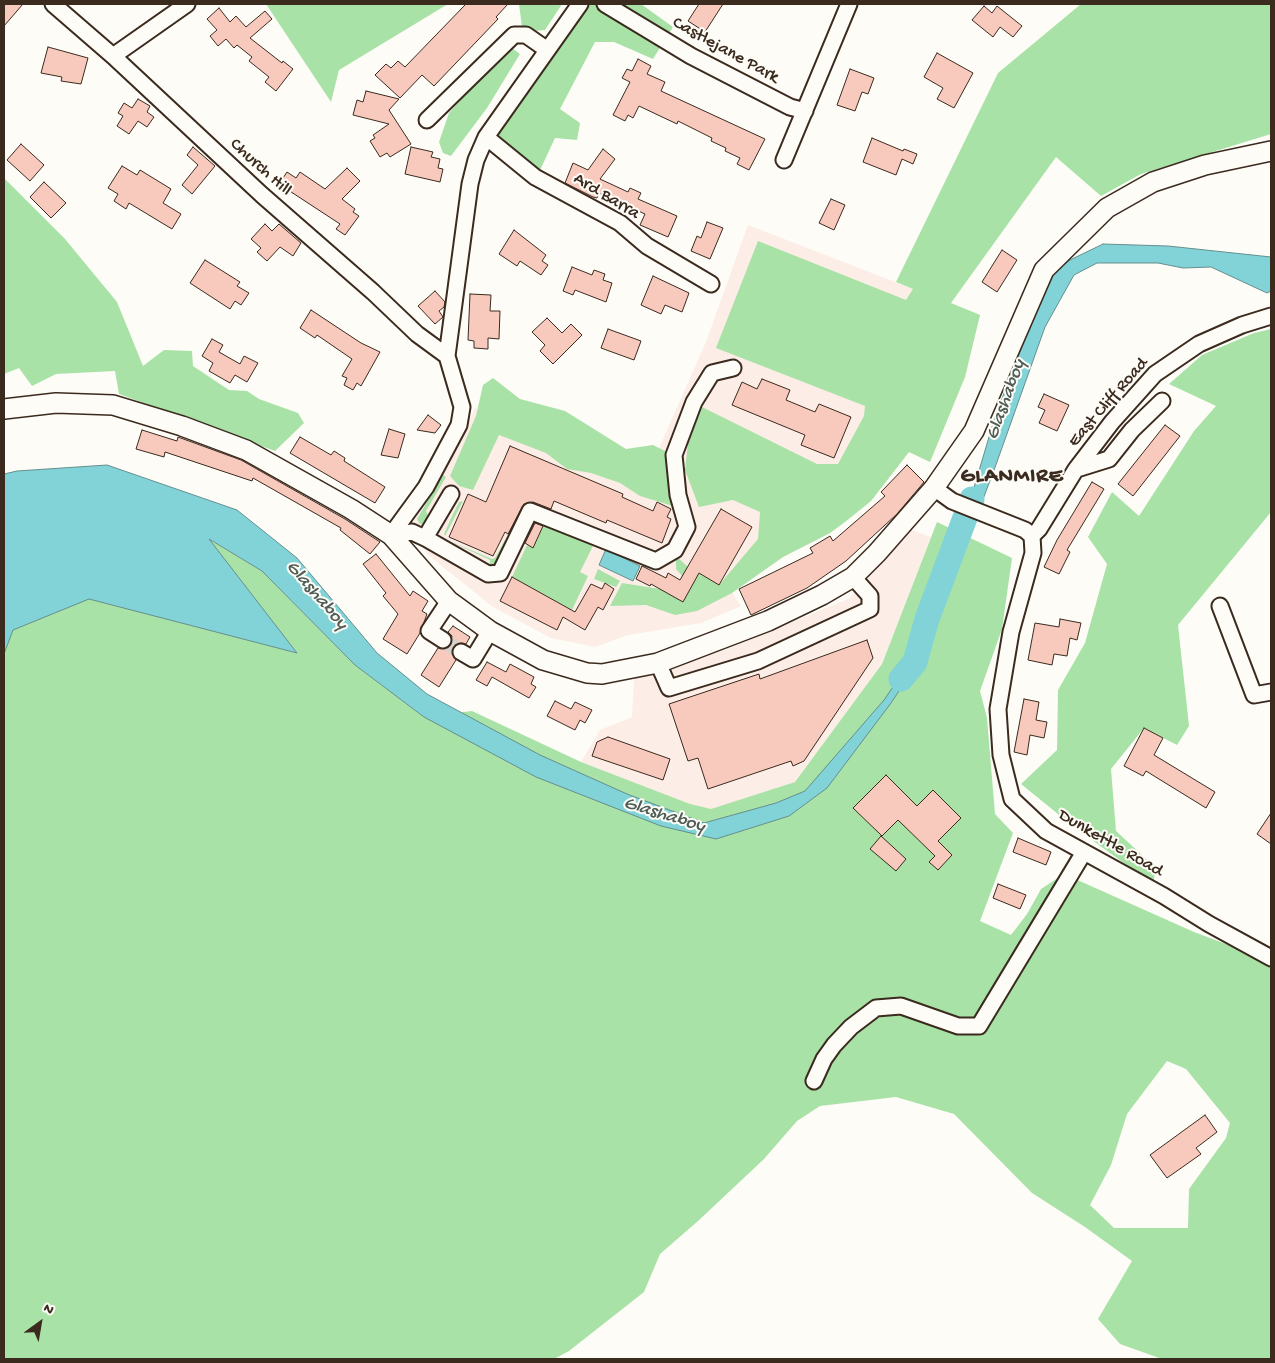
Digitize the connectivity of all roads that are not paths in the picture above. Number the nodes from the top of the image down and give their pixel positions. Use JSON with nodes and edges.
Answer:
{"nodes":[{"id":1,"x":52,"y":4,"type":"edge"},
{"id":2,"x":187,"y":4,"type":"edge"},
{"id":3,"x":580,"y":4,"type":"edge"},
{"id":4,"x":605,"y":4,"type":"edge"},
{"id":5,"x":849,"y":4,"type":"edge"},
{"id":6,"x":546,"y":49,"type":"junction"},
{"id":7,"x":113,"y":56,"type":"junction"},
{"id":8,"x":805,"y":111,"type":"junction"},
{"id":9,"x":427,"y":120,"type":"dead end"},
{"id":10,"x":486,"y":137,"type":"junction"},
{"id":11,"x":1271,"y":151,"type":"edge"},
{"id":12,"x":784,"y":160,"type":"dead end"},
{"id":13,"x":711,"y":284,"type":"dead end"},
{"id":14,"x":1271,"y":316,"type":"edge"},
{"id":15,"x":447,"y":356,"type":"junction"},
{"id":16,"x":733,"y":368,"type":"dead end"},
{"id":17,"x":1162,"y":401,"type":"dead end"},
{"id":18,"x":4,"y":409,"type":"edge"},
{"id":19,"x":1077,"y":469,"type":"junction"},
{"id":20,"x":934,"y":488,"type":"junction"},
{"id":21,"x":451,"y":494,"type":"dead end"},
{"id":22,"x":1028,"y":533,"type":"junction"},
{"id":23,"x":391,"y":535,"type":"junction"},
{"id":24,"x":425,"y":538,"type":"junction"},
{"id":25,"x":853,"y":577,"type":"junction"},
{"id":26,"x":450,"y":601,"type":"junction"},
{"id":27,"x":1220,"y":606,"type":"dead end"},
{"id":28,"x":490,"y":630,"type":"junction"},
{"id":29,"x":443,"y":640,"type":"tunnel mouth"},
{"id":30,"x":461,"y":652,"type":"tunnel mouth"},
{"id":31,"x":658,"y":662,"type":"junction"},
{"id":32,"x":1271,"y":692,"type":"edge"},
{"id":33,"x":1084,"y":852,"type":"junction"},
{"id":34,"x":1271,"y":958,"type":"edge"},
{"id":35,"x":814,"y":1081,"type":"dead end"}],
"edges":[{"from":1,"to":7,"type":"street","name":"Church Hill"},
{"from":2,"to":7,"type":"street"},
{"from":3,"to":6,"type":"street"},
{"from":4,"to":8,"type":"street","name":"Castlejane Park"},
{"from":5,"to":8,"type":"street"},
{"from":6,"to":9,"type":"street"},
{"from":6,"to":10,"type":"street"},
{"from":7,"to":15,"type":"street","name":"Church Hill"},
{"from":8,"to":12,"type":"street"},
{"from":10,"to":13,"type":"street","name":"Ard Barra"},
{"from":10,"to":15,"type":"street"},
{"from":11,"to":20,"type":"main road"},
{"from":14,"to":19,"type":"street","name":"East Cliff Road"},
{"from":15,"to":23,"type":"street"},
{"from":16,"to":24,"type":"street"},
{"from":17,"to":19,"type":"street"},
{"from":18,"to":23,"type":"main road"},
{"from":19,"to":22,"type":"street","name":"East Cliff Road"},
{"from":20,"to":22,"type":"street"},
{"from":20,"to":25,"type":"main road"},
{"from":21,"to":24,"type":"street"},
{"from":22,"to":33,"type":"street","name":"Dunkettle Road"},
{"from":23,"to":24,"type":"street"},
{"from":23,"to":26,"type":"main road"},
{"from":25,"to":31,"type":"main road"},
{"from":25,"to":31,"type":"street"},
{"from":26,"to":28,"type":"main road"},
{"from":26,"to":29,"type":"street"},
{"from":27,"to":32,"type":"street"},
{"from":28,"to":30,"type":"street"},
{"from":28,"to":31,"type":"main road"},
{"from":33,"to":34,"type":"street","name":"Dunkettle Road"},
{"from":33,"to":35,"type":"street"}]}
